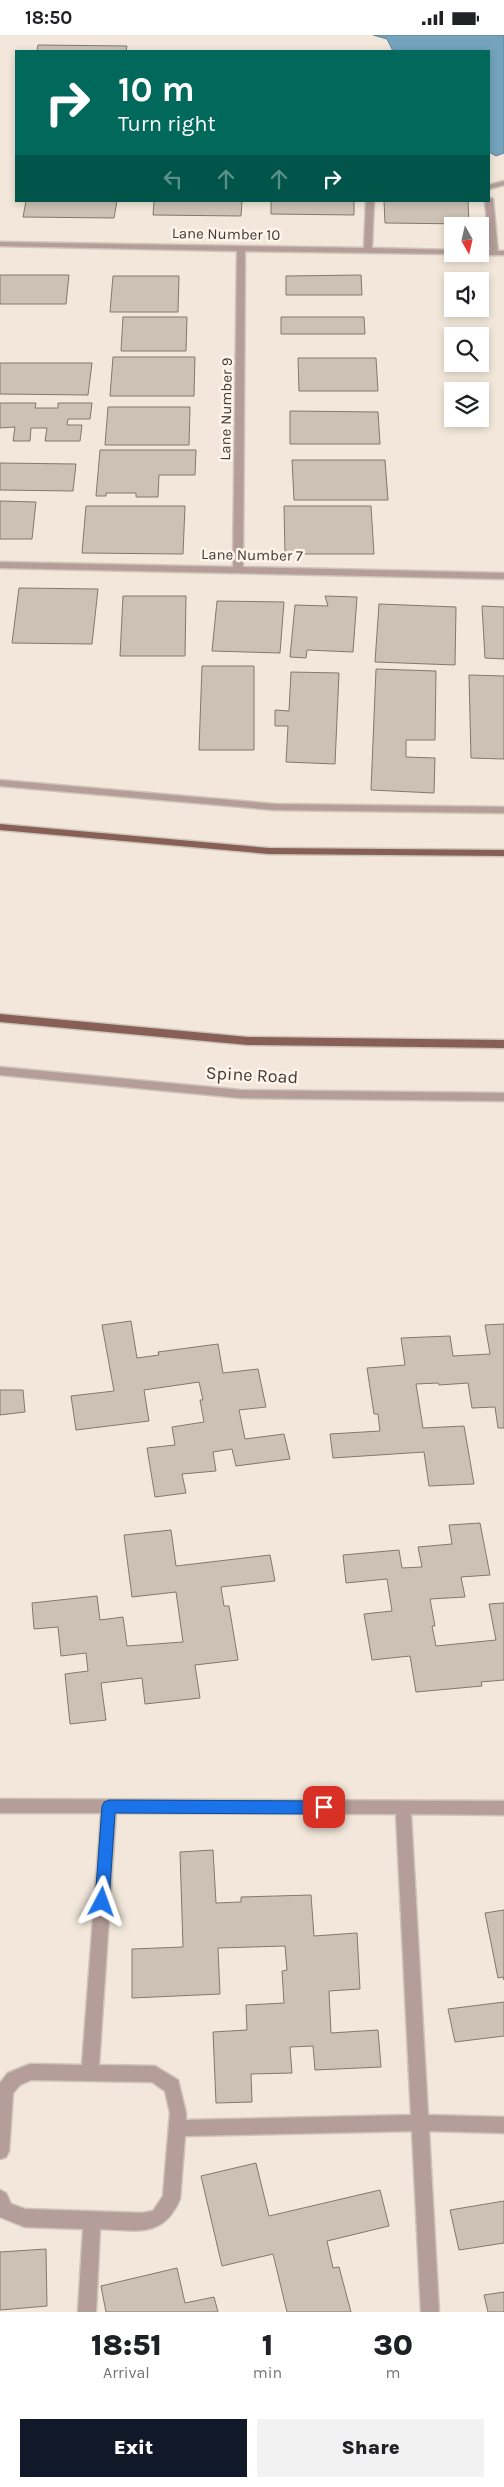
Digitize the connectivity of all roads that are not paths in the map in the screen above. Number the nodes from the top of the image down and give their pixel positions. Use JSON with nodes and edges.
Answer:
{"nodes":[{"id":1,"x":504,"y":183,"type":"edge"},
{"id":2,"x":490,"y":187,"type":"edge"},
{"id":3,"x":370,"y":202,"type":"edge"},
{"id":4,"x":489,"y":202,"type":"edge"},
{"id":5,"x":0,"y":244,"type":"edge"},
{"id":6,"x":241,"y":248,"type":"junction"},
{"id":7,"x":368,"y":251,"type":"junction"},
{"id":8,"x":444,"y":252,"type":"edge"},
{"id":9,"x":489,"y":253,"type":"edge"},
{"id":10,"x":494,"y":253,"type":"junction"},
{"id":11,"x":504,"y":253,"type":"edge"},
{"id":12,"x":0,"y":565,"type":"edge"},
{"id":13,"x":238,"y":570,"type":"junction"},
{"id":14,"x":504,"y":576,"type":"edge"},
{"id":15,"x":0,"y":783,"type":"edge"},
{"id":16,"x":504,"y":810,"type":"edge"},
{"id":17,"x":0,"y":827,"type":"edge"},
{"id":18,"x":504,"y":853,"type":"edge"},
{"id":19,"x":0,"y":1018,"type":"edge"},
{"id":20,"x":504,"y":1044,"type":"edge"},
{"id":21,"x":0,"y":1071,"type":"edge"},
{"id":22,"x":504,"y":1097,"type":"edge"},
{"id":23,"x":0,"y":1806,"type":"edge"},
{"id":24,"x":109,"y":1806,"type":"junction"},
{"id":25,"x":403,"y":1808,"type":"junction"},
{"id":26,"x":504,"y":1808,"type":"edge"},
{"id":27,"x":90,"y":2073,"type":"junction"},
{"id":28,"x":420,"y":2123,"type":"junction"},
{"id":29,"x":1,"y":2125,"type":"edge"},
{"id":30,"x":504,"y":2125,"type":"edge"},
{"id":31,"x":177,"y":2128,"type":"junction"},
{"id":32,"x":0,"y":2151,"type":"edge"},
{"id":33,"x":0,"y":2199,"type":"edge"},
{"id":34,"x":92,"y":2220,"type":"junction"},
{"id":35,"x":87,"y":2312,"type":"edge"},
{"id":36,"x":430,"y":2312,"type":"edge"}],
"edges":[{"from":1,"to":2,"type":"street"},
{"from":3,"to":7,"type":"street"},
{"from":4,"to":10,"type":"street"},
{"from":5,"to":6,"type":"street","name":"Lane Number 10"},
{"from":6,"to":7,"type":"street","name":"Lane Number 10"},
{"from":6,"to":13,"type":"street","name":"Lane Number 9"},
{"from":7,"to":8,"type":"street","name":"Lane Number 10"},
{"from":9,"to":10,"type":"street"},
{"from":10,"to":11,"type":"street"},
{"from":12,"to":13,"type":"street","name":"Lane Number 7"},
{"from":13,"to":14,"type":"street","name":"Lane Number 7"},
{"from":15,"to":16,"type":"street"},
{"from":17,"to":18,"type":"main road"},
{"from":19,"to":20,"type":"main road","name":"Spine Road"},
{"from":21,"to":22,"type":"street","name":"Spine Road"},
{"from":23,"to":24,"type":"street"},
{"from":24,"to":25,"type":"street"},
{"from":24,"to":27,"type":"street"},
{"from":25,"to":26,"type":"street"},
{"from":25,"to":28,"type":"street"},
{"from":27,"to":29,"type":"street"},
{"from":27,"to":31,"type":"street"},
{"from":28,"to":30,"type":"street"},
{"from":28,"to":31,"type":"street"},
{"from":28,"to":36,"type":"street"},
{"from":29,"to":32,"type":"street"},
{"from":31,"to":34,"type":"street"},
{"from":33,"to":34,"type":"street"},
{"from":34,"to":35,"type":"street"}]}
